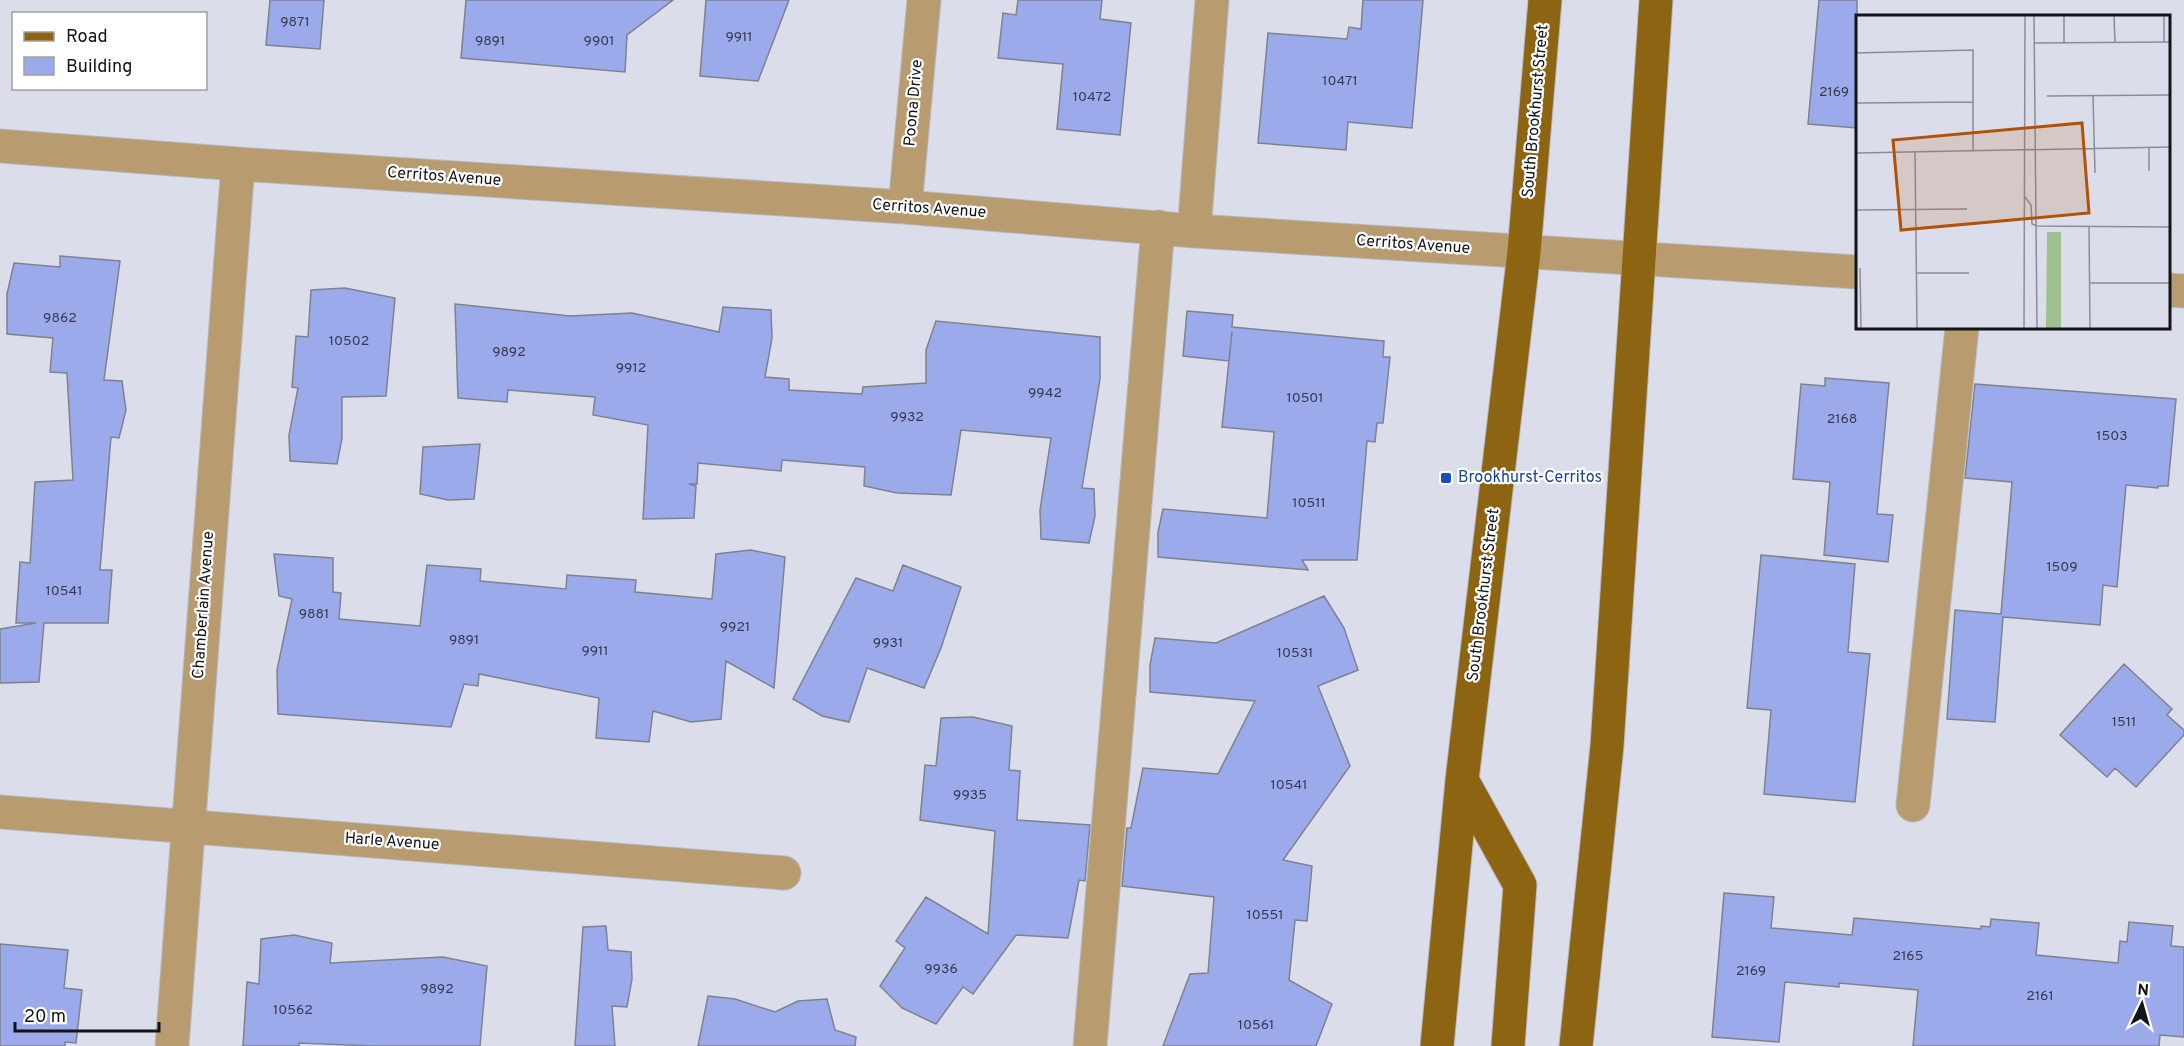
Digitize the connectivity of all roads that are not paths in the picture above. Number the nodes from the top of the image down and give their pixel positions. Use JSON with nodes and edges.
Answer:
{"nodes":[{"id":1,"x":924,"y":0,"type":"edge"},
{"id":2,"x":1212,"y":0,"type":"edge"},
{"id":3,"x":1545,"y":0,"type":"edge"},
{"id":4,"x":1656,"y":0,"type":"edge"},
{"id":5,"x":0,"y":146,"type":"edge"},
{"id":6,"x":238,"y":164,"type":"junction"},
{"id":7,"x":905,"y":207,"type":"junction"},
{"id":8,"x":1158,"y":227,"type":"junction"},
{"id":9,"x":1194,"y":231,"type":"junction"},
{"id":10,"x":1524,"y":252,"type":"junction"},
{"id":11,"x":1638,"y":258,"type":"junction"},
{"id":12,"x":1856,"y":272,"type":"edge"},
{"id":13,"x":2169,"y":290,"type":"edge"},
{"id":14,"x":2184,"y":291,"type":"edge"},
{"id":15,"x":1962,"y":328,"type":"edge"},
{"id":16,"x":1462,"y":780,"type":"junction"},
{"id":17,"x":1913,"y":805,"type":"dead end"},
{"id":18,"x":0,"y":812,"type":"edge"},
{"id":19,"x":187,"y":827,"type":"junction"},
{"id":20,"x":784,"y":873,"type":"dead end"},
{"id":21,"x":172,"y":1046,"type":"edge"},
{"id":22,"x":1090,"y":1046,"type":"edge"},
{"id":23,"x":1437,"y":1046,"type":"edge"},
{"id":24,"x":1508,"y":1046,"type":"edge"},
{"id":25,"x":1576,"y":1046,"type":"edge"}],
"edges":[{"from":1,"to":7,"type":"street","name":"Poona Drive"},
{"from":2,"to":9,"type":"street"},
{"from":3,"to":10,"type":"main road","name":"South Brookhurst Street"},
{"from":4,"to":11,"type":"main road"},
{"from":5,"to":6,"type":"street","name":"Cerritos Avenue"},
{"from":6,"to":7,"type":"street","name":"Cerritos Avenue"},
{"from":6,"to":19,"type":"street","name":"Chamberlain Avenue"},
{"from":7,"to":8,"type":"street","name":"Cerritos Avenue"},
{"from":8,"to":9,"type":"street","name":"Cerritos Avenue"},
{"from":8,"to":22,"type":"street"},
{"from":9,"to":10,"type":"street","name":"Cerritos Avenue"},
{"from":10,"to":11,"type":"street","name":"Cerritos Avenue"},
{"from":10,"to":16,"type":"main road","name":"South Brookhurst Street"},
{"from":11,"to":12,"type":"street","name":"Cerritos Avenue"},
{"from":11,"to":25,"type":"main road"},
{"from":13,"to":14,"type":"street"},
{"from":15,"to":17,"type":"street"},
{"from":16,"to":23,"type":"main road","name":"South Brookhurst Street"},
{"from":16,"to":24,"type":"main road"},
{"from":18,"to":19,"type":"street","name":"Harle Avenue"},
{"from":19,"to":20,"type":"street","name":"Harle Avenue"},
{"from":19,"to":21,"type":"street","name":"Chamberlain Avenue"}]}
